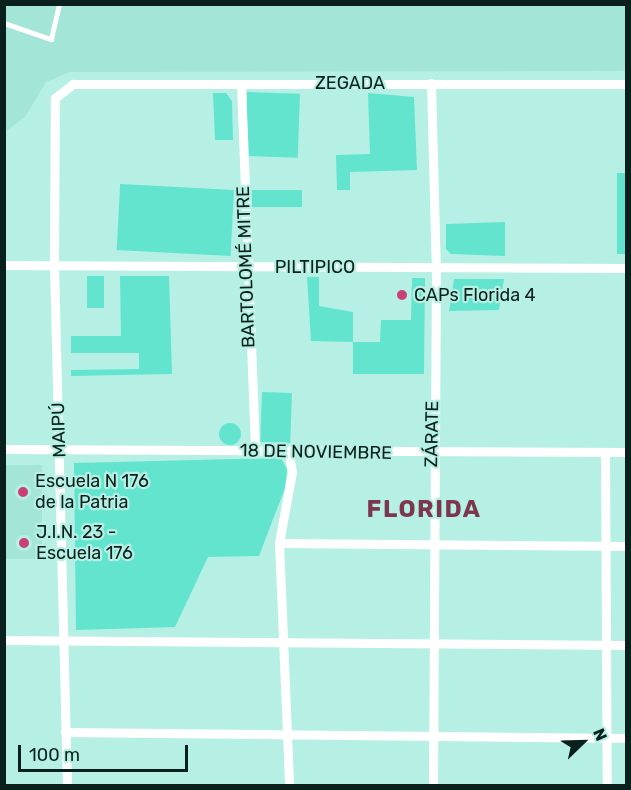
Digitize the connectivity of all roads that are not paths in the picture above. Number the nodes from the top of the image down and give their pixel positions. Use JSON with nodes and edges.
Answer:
{"nodes":[{"id":1,"x":59,"y":4,"type":"edge"},
{"id":2,"x":4,"y":23,"type":"edge"},
{"id":3,"x":430,"y":83,"type":"junction"},
{"id":4,"x":74,"y":84,"type":"joint"},
{"id":5,"x":241,"y":84,"type":"junction"},
{"id":6,"x":627,"y":84,"type":"edge"},
{"id":7,"x":4,"y":265,"type":"edge"},
{"id":8,"x":54,"y":265,"type":"junction"},
{"id":9,"x":244,"y":267,"type":"junction"},
{"id":10,"x":436,"y":268,"type":"junction"},
{"id":11,"x":627,"y":268,"type":"edge"},
{"id":12,"x":4,"y":449,"type":"edge"},
{"id":13,"x":59,"y":449,"type":"junction"},
{"id":14,"x":255,"y":451,"type":"junction"},
{"id":15,"x":288,"y":451,"type":"junction"},
{"id":16,"x":605,"y":452,"type":"junction"},
{"id":17,"x":627,"y":452,"type":"edge"},
{"id":18,"x":431,"y":453,"type":"junction"},
{"id":19,"x":279,"y":543,"type":"junction"},
{"id":20,"x":430,"y":543,"type":"junction"},
{"id":21,"x":604,"y":545,"type":"junction"},
{"id":22,"x":627,"y":546,"type":"edge"},
{"id":23,"x":65,"y":639,"type":"junction"},
{"id":24,"x":4,"y":640,"type":"edge"},
{"id":25,"x":282,"y":640,"type":"junction"},
{"id":26,"x":434,"y":643,"type":"junction"},
{"id":27,"x":604,"y":644,"type":"junction"},
{"id":28,"x":627,"y":645,"type":"edge"},
{"id":29,"x":65,"y":732,"type":"junction"},
{"id":30,"x":286,"y":734,"type":"junction"},
{"id":31,"x":432,"y":735,"type":"junction"},
{"id":32,"x":606,"y":737,"type":"junction"},
{"id":33,"x":627,"y":738,"type":"edge"},
{"id":34,"x":67,"y":786,"type":"edge"},
{"id":35,"x":289,"y":786,"type":"edge"},
{"id":36,"x":433,"y":786,"type":"edge"},
{"id":37,"x":607,"y":786,"type":"edge"}],
"edges":[{"from":1,"to":2,"type":"lane"},
{"from":3,"to":5,"type":"street","name":"ZEGADA"},
{"from":3,"to":6,"type":"street","name":"ZEGADA"},
{"from":3,"to":10,"type":"street","name":"ZÁRATE"},
{"from":4,"to":5,"type":"street","name":"ZEGADA"},
{"from":4,"to":8,"type":"street","name":"MAIPÚ"},
{"from":5,"to":9,"type":"street","name":"BARTOLOMÉ MITRE"},
{"from":7,"to":8,"type":"street","name":"PILTIPICO"},
{"from":8,"to":9,"type":"street","name":"PILTIPICO"},
{"from":8,"to":13,"type":"street","name":"MAIPÚ"},
{"from":9,"to":10,"type":"street","name":"PILTIPICO"},
{"from":9,"to":14,"type":"street","name":"BARTOLOMÉ MITRE"},
{"from":10,"to":11,"type":"street","name":"PILTIPICO"},
{"from":10,"to":18,"type":"street","name":"ZÁRATE"},
{"from":12,"to":13,"type":"street","name":"18 DE NOVIEMBRE"},
{"from":13,"to":14,"type":"street","name":"18 DE NOVIEMBRE"},
{"from":13,"to":23,"type":"street","name":"MAIPÚ"},
{"from":14,"to":15,"type":"street","name":"18 DE NOVIEMBRE"},
{"from":15,"to":18,"type":"street","name":"18 DE NOVIEMBRE"},
{"from":15,"to":19,"type":"street"},
{"from":16,"to":17,"type":"street","name":"18 DE NOVIEMBRE"},
{"from":16,"to":18,"type":"street","name":"18 DE NOVIEMBRE"},
{"from":16,"to":21,"type":"street"},
{"from":18,"to":20,"type":"street","name":"ZÁRATE"},
{"from":19,"to":20,"type":"street"},
{"from":19,"to":25,"type":"street"},
{"from":20,"to":21,"type":"street"},
{"from":20,"to":26,"type":"street","name":"ZÁRATE"},
{"from":21,"to":22,"type":"street"},
{"from":21,"to":27,"type":"street"},
{"from":23,"to":24,"type":"street"},
{"from":23,"to":25,"type":"street"},
{"from":23,"to":29,"type":"street","name":"MAIPÚ"},
{"from":25,"to":26,"type":"street"},
{"from":25,"to":30,"type":"street"},
{"from":26,"to":27,"type":"street"},
{"from":26,"to":31,"type":"street","name":"ZÁRATE"},
{"from":27,"to":28,"type":"street"},
{"from":27,"to":32,"type":"street"},
{"from":29,"to":30,"type":"street"},
{"from":29,"to":34,"type":"street","name":"MAIPÚ"},
{"from":30,"to":31,"type":"street"},
{"from":30,"to":35,"type":"street"},
{"from":31,"to":32,"type":"street"},
{"from":31,"to":36,"type":"street","name":"ZÁRATE"},
{"from":32,"to":33,"type":"street"},
{"from":32,"to":37,"type":"street"}]}
